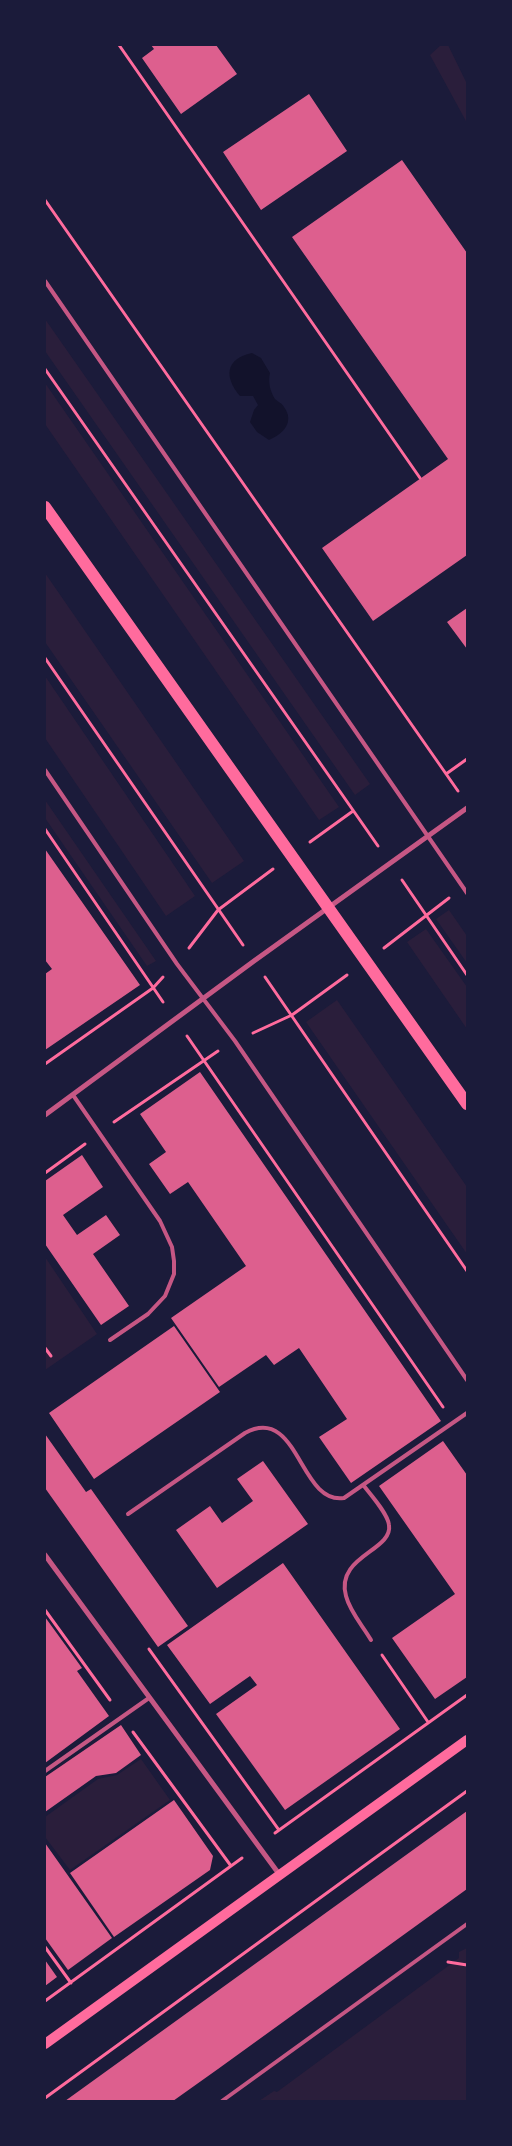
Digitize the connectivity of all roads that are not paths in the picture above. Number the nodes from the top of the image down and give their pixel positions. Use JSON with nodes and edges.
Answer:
{"nodes":[{"id":1,"x":45,"y":281,"type":"edge"},
{"id":2,"x":45,"y":507,"type":"edge"},
{"id":3,"x":45,"y":770,"type":"edge"},
{"id":4,"x":467,"y":808,"type":"edge"},
{"id":5,"x":427,"y":836,"type":"junction"},
{"id":6,"x":467,"y":893,"type":"edge"},
{"id":7,"x":329,"y":908,"type":"junction"},
{"id":8,"x":203,"y":998,"type":"junction"},
{"id":9,"x":73,"y":1095,"type":"junction"},
{"id":10,"x":467,"y":1104,"type":"edge"},
{"id":11,"x":45,"y":1115,"type":"edge"},
{"id":12,"x":110,"y":1340,"type":"dead end"},
{"id":13,"x":467,"y":1380,"type":"edge"},
{"id":14,"x":467,"y":1413,"type":"edge"},
{"id":15,"x":364,"y":1486,"type":"junction"},
{"id":16,"x":128,"y":1514,"type":"dead end"},
{"id":17,"x":45,"y":1555,"type":"edge"},
{"id":18,"x":371,"y":1640,"type":"road end"},
{"id":19,"x":149,"y":1698,"type":"junction"},
{"id":20,"x":467,"y":1740,"type":"edge"},
{"id":21,"x":45,"y":1771,"type":"edge"},
{"id":22,"x":279,"y":1874,"type":"junction"},
{"id":23,"x":467,"y":1924,"type":"edge"},
{"id":24,"x":45,"y":2044,"type":"edge"},
{"id":25,"x":222,"y":2101,"type":"edge"}],
"edges":[{"from":1,"to":5,"type":"lane"},
{"from":2,"to":7,"type":"main road"},
{"from":3,"to":8,"type":"lane"},
{"from":4,"to":5,"type":"street"},
{"from":5,"to":6,"type":"lane"},
{"from":5,"to":7,"type":"street"},
{"from":7,"to":8,"type":"street"},
{"from":7,"to":10,"type":"main road"},
{"from":8,"to":9,"type":"street"},
{"from":8,"to":13,"type":"lane"},
{"from":9,"to":11,"type":"street"},
{"from":9,"to":12,"type":"lane"},
{"from":14,"to":15,"type":"lane"},
{"from":15,"to":16,"type":"lane"},
{"from":15,"to":18,"type":"lane"},
{"from":17,"to":19,"type":"street"},
{"from":19,"to":21,"type":"lane"},
{"from":19,"to":22,"type":"street"},
{"from":20,"to":22,"type":"main road"},
{"from":22,"to":24,"type":"main road"},
{"from":23,"to":25,"type":"lane"}]}
